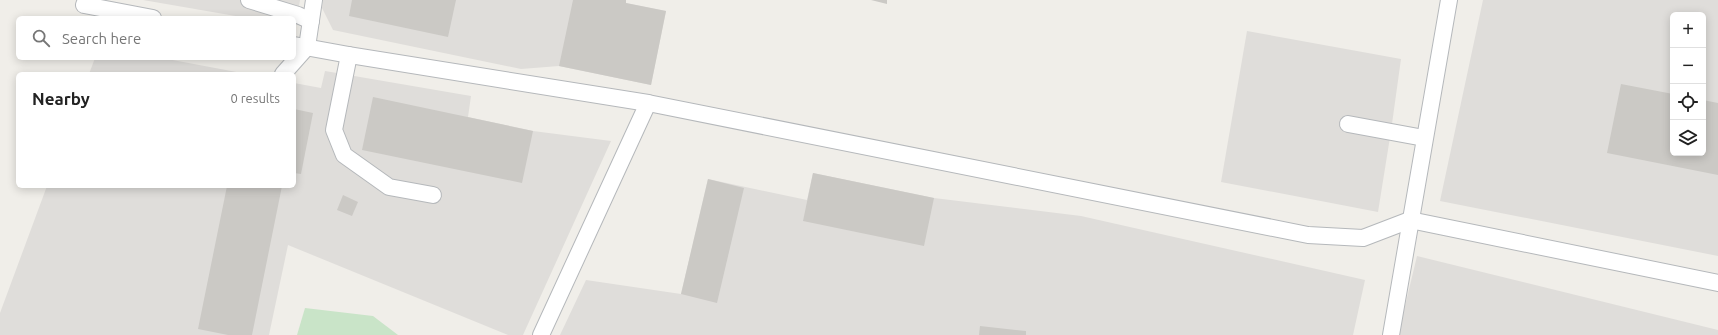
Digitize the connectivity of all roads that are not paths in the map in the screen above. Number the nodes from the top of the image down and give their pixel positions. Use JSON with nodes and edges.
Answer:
{"nodes":[{"id":1,"x":86,"y":0,"type":"edge"},
{"id":2,"x":249,"y":0,"type":"edge"},
{"id":3,"x":314,"y":0,"type":"edge"},
{"id":4,"x":1448,"y":0,"type":"edge"},
{"id":5,"x":142,"y":16,"type":"edge"},
{"id":6,"x":311,"y":21,"type":"junction"},
{"id":7,"x":300,"y":46,"type":"edge"},
{"id":8,"x":349,"y":55,"type":"junction"},
{"id":9,"x":292,"y":60,"type":"edge"},
{"id":10,"x":284,"y":72,"type":"edge"},
{"id":11,"x":648,"y":102,"type":"junction"},
{"id":12,"x":1348,"y":124,"type":"dead end"},
{"id":13,"x":1424,"y":138,"type":"junction"},
{"id":14,"x":434,"y":196,"type":"dead end"},
{"id":15,"x":1410,"y":220,"type":"junction"},
{"id":16,"x":1718,"y":283,"type":"edge"},
{"id":17,"x":541,"y":335,"type":"edge"},
{"id":18,"x":1391,"y":335,"type":"edge"}],
"edges":[{"from":1,"to":5,"type":"lane"},
{"from":2,"to":6,"type":"lane"},
{"from":3,"to":6,"type":"lane"},
{"from":4,"to":13,"type":"lane"},
{"from":6,"to":7,"type":"lane"},
{"from":7,"to":8,"type":"lane"},
{"from":8,"to":11,"type":"lane"},
{"from":8,"to":14,"type":"lane"},
{"from":9,"to":10,"type":"lane"},
{"from":11,"to":15,"type":"lane"},
{"from":11,"to":17,"type":"lane"},
{"from":12,"to":13,"type":"lane"},
{"from":13,"to":15,"type":"lane"},
{"from":15,"to":16,"type":"lane"},
{"from":15,"to":18,"type":"lane"}]}
